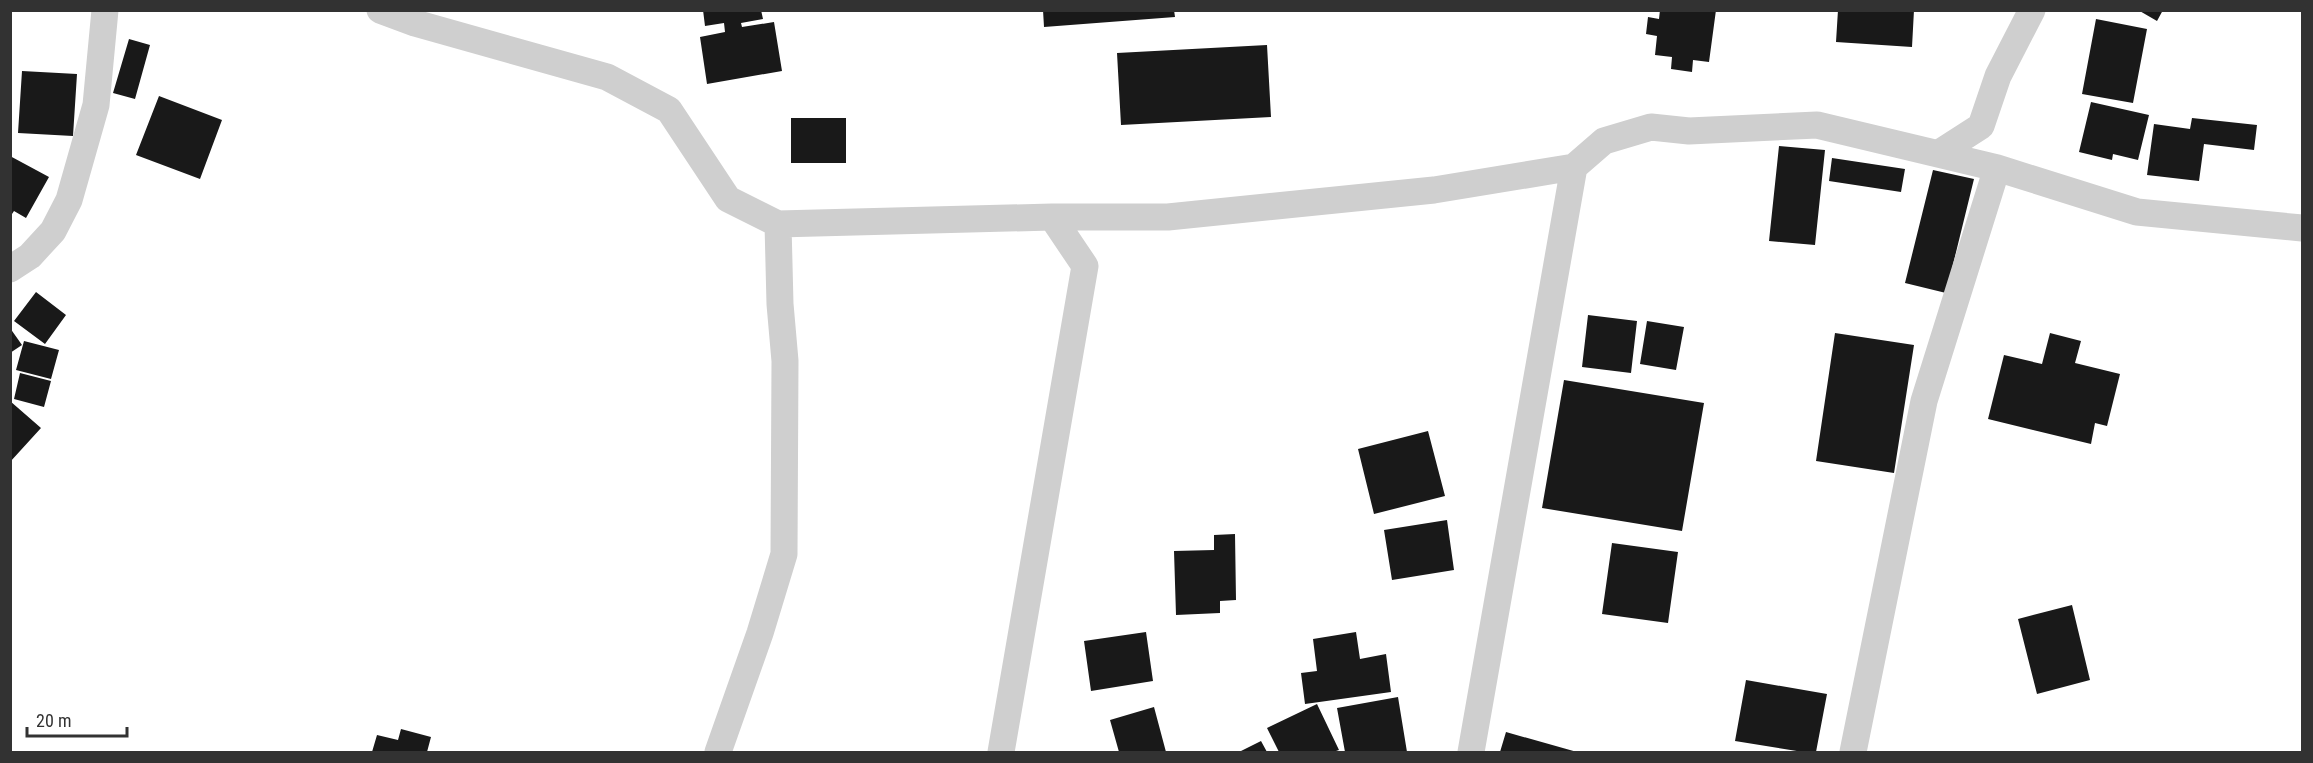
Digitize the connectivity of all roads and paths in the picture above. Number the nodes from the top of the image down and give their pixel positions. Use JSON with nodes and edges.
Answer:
{"nodes":[{"id":1,"x":105,"y":10,"type":"edge"},
{"id":2,"x":380,"y":10,"type":"edge"},
{"id":3,"x":2031,"y":10,"type":"edge"},
{"id":4,"x":1939,"y":153,"type":"junction"},
{"id":5,"x":1574,"y":167,"type":"junction"},
{"id":6,"x":1997,"y":168,"type":"junction"},
{"id":7,"x":1052,"y":217,"type":"junction"},
{"id":8,"x":778,"y":224,"type":"junction"},
{"id":9,"x":2302,"y":228,"type":"edge"},
{"id":10,"x":10,"y":270,"type":"edge"},
{"id":11,"x":718,"y":753,"type":"edge"},
{"id":12,"x":1001,"y":753,"type":"edge"},
{"id":13,"x":1471,"y":753,"type":"edge"},
{"id":14,"x":1853,"y":753,"type":"edge"}],
"edges":[{"from":1,"to":10,"type":"street"},
{"from":2,"to":8,"type":"street"},
{"from":3,"to":4,"type":"street"},
{"from":4,"to":5,"type":"street"},
{"from":4,"to":6,"type":"street"},
{"from":5,"to":7,"type":"street"},
{"from":5,"to":13,"type":"street"},
{"from":6,"to":9,"type":"street"},
{"from":6,"to":14,"type":"street"},
{"from":7,"to":8,"type":"street"},
{"from":7,"to":12,"type":"street"},
{"from":8,"to":11,"type":"street"}]}
